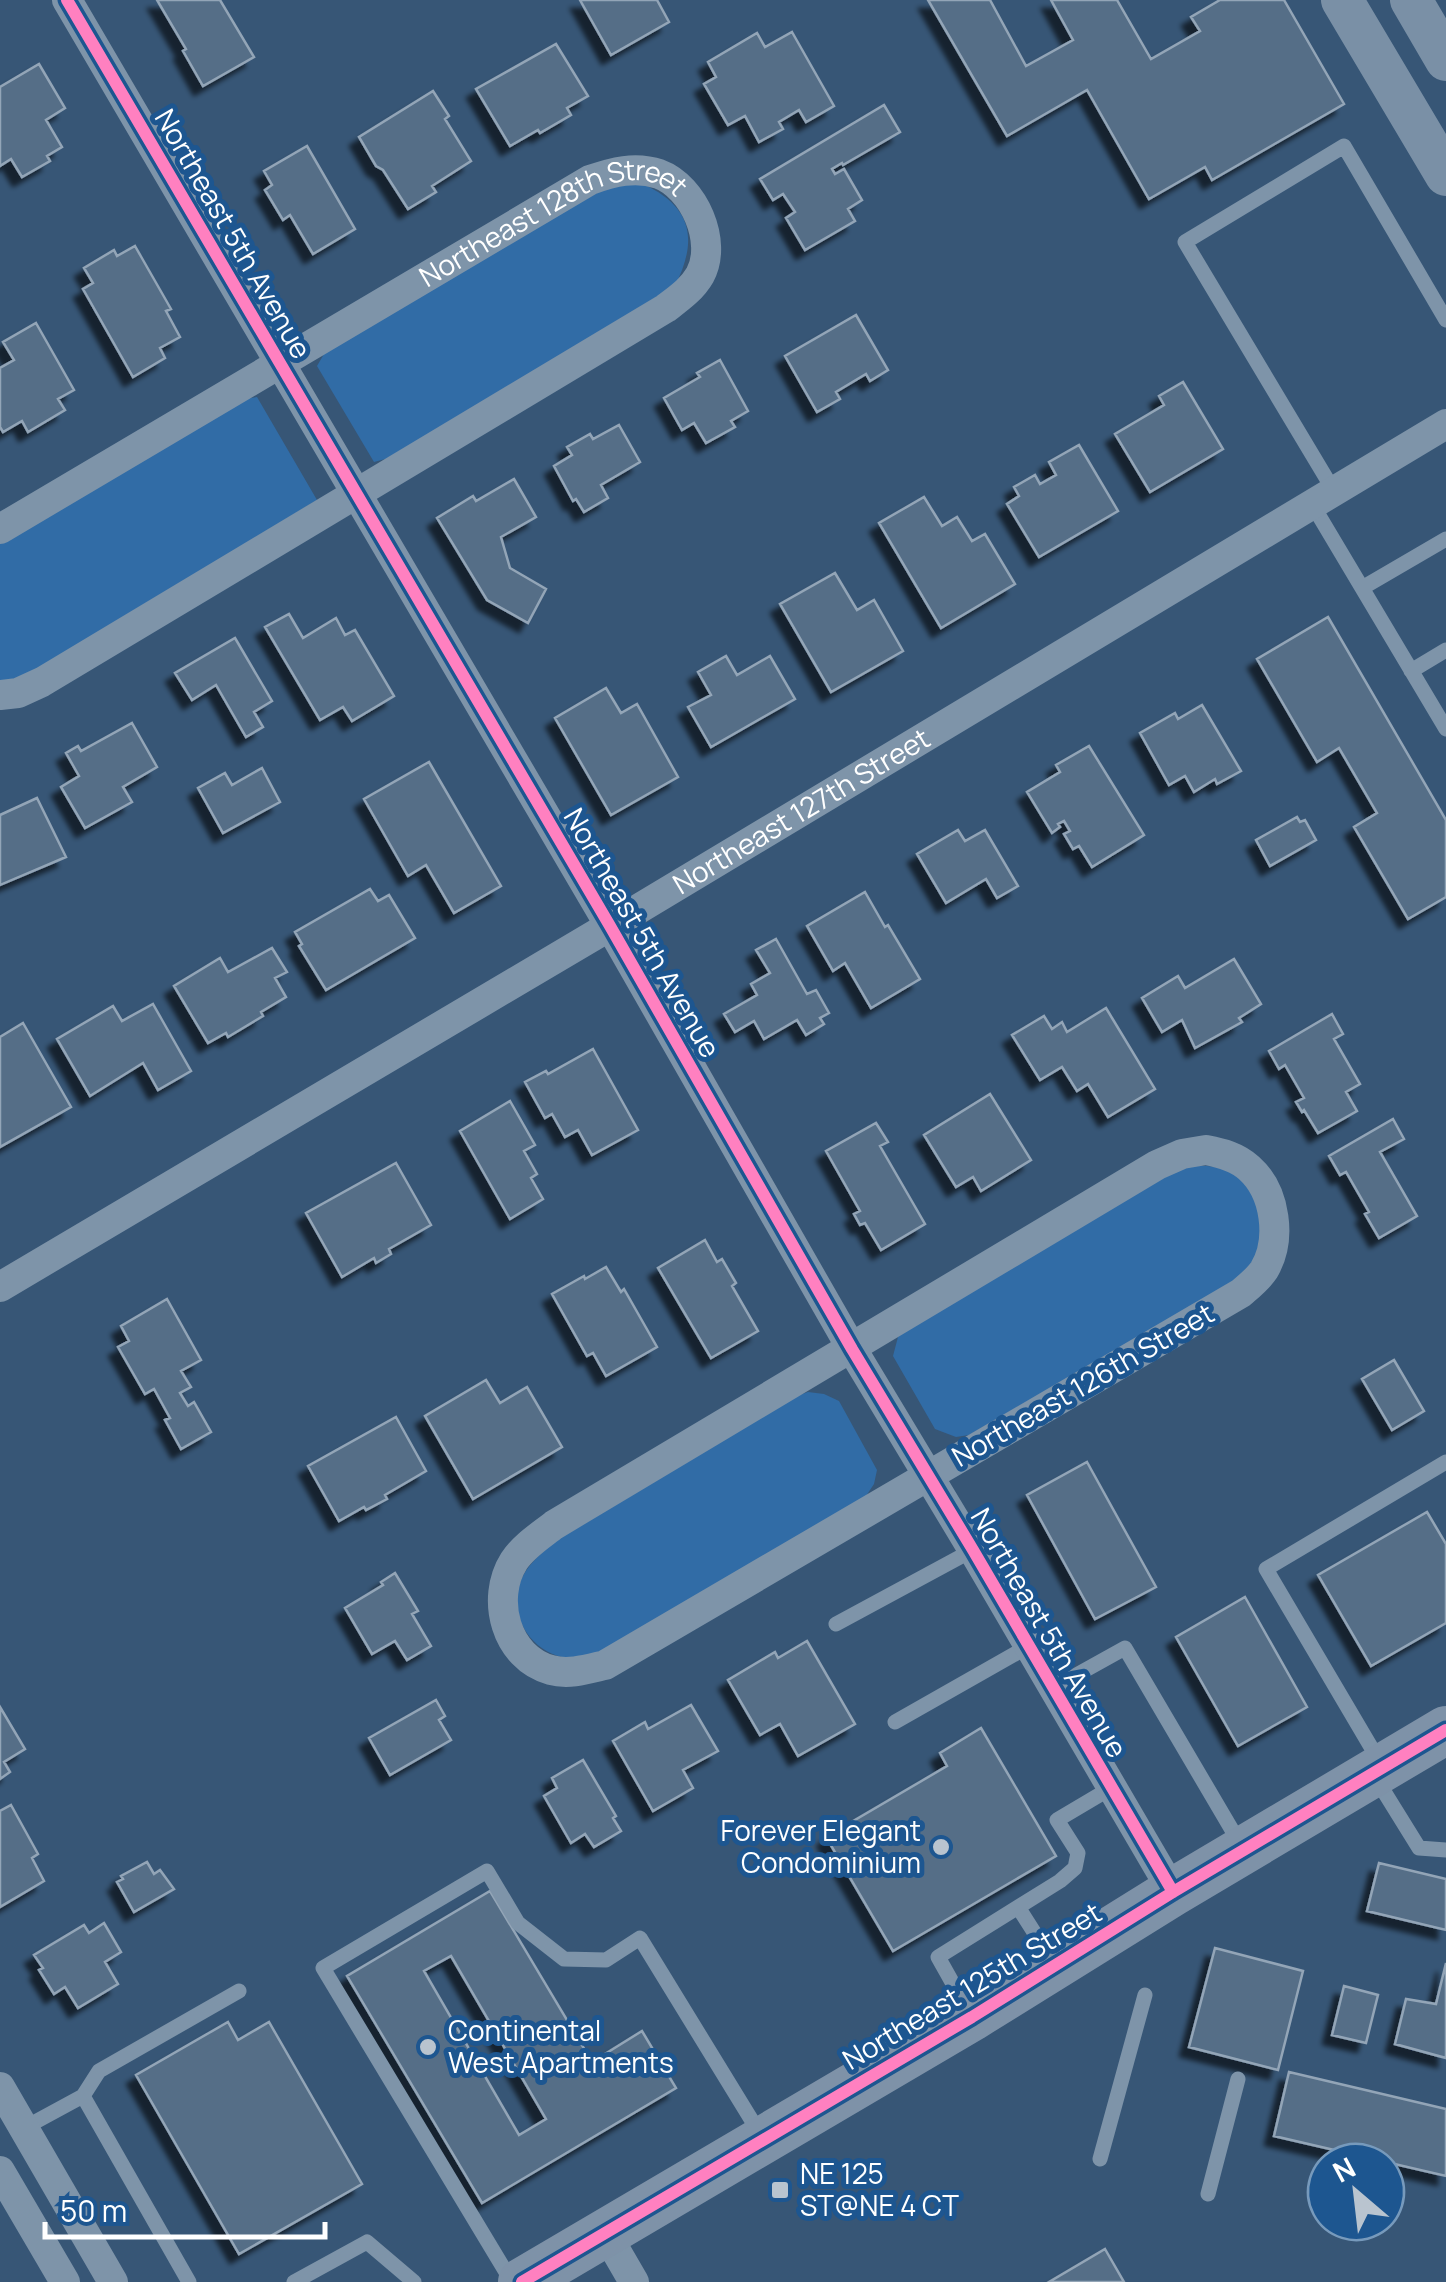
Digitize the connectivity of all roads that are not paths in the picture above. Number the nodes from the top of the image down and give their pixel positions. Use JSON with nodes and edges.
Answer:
{"nodes":[{"id":1,"x":67,"y":0,"type":"edge"},
{"id":2,"x":1342,"y":0,"type":"edge"},
{"id":3,"x":1412,"y":0,"type":"edge"},
{"id":4,"x":1446,"y":60,"type":"edge"},
{"id":5,"x":1446,"y":175,"type":"edge"},
{"id":6,"x":1446,"y":320,"type":"edge"},
{"id":7,"x":279,"y":364,"type":"junction"},
{"id":8,"x":1446,"y":424,"type":"edge"},
{"id":9,"x":356,"y":493,"type":"junction"},
{"id":10,"x":1323,"y":498,"type":"junction"},
{"id":11,"x":0,"y":529,"type":"edge"},
{"id":12,"x":1446,"y":539,"type":"edge"},
{"id":13,"x":1362,"y":588,"type":"junction"},
{"id":14,"x":1446,"y":650,"type":"edge"},
{"id":15,"x":1411,"y":671,"type":"junction"},
{"id":16,"x":0,"y":695,"type":"edge"},
{"id":17,"x":1446,"y":729,"type":"edge"},
{"id":18,"x":610,"y":926,"type":"junction"},
{"id":19,"x":0,"y":1287,"type":"edge"},
{"id":20,"x":852,"y":1349,"type":"junction"},
{"id":21,"x":1446,"y":1462,"type":"edge"},
{"id":22,"x":927,"y":1476,"type":"junction"},
{"id":23,"x":973,"y":1550,"type":"junction"},
{"id":24,"x":836,"y":1624,"type":"dead end"},
{"id":25,"x":1029,"y":1646,"type":"junction"},
{"id":26,"x":1053,"y":1688,"type":"junction"},
{"id":27,"x":895,"y":1722,"type":"dead end"},
{"id":28,"x":1446,"y":1730,"type":"edge"},
{"id":29,"x":1378,"y":1770,"type":"junction"},
{"id":30,"x":1112,"y":1788,"type":"junction"},
{"id":31,"x":1244,"y":1850,"type":"junction"},
{"id":32,"x":1446,"y":1850,"type":"edge"},
{"id":33,"x":1172,"y":1892,"type":"junction"},
{"id":34,"x":1018,"y":1907,"type":"junction"},
{"id":35,"x":1055,"y":1965,"type":"junction"},
{"id":36,"x":239,"y":1992,"type":"dead end"},
{"id":37,"x":1145,"y":1996,"type":"dead end"},
{"id":38,"x":972,"y":2018,"type":"junction"},
{"id":39,"x":1238,"y":2079,"type":"dead end"},
{"id":40,"x":0,"y":2087,"type":"edge"},
{"id":41,"x":82,"y":2096,"type":"junction"},
{"id":42,"x":24,"y":2128,"type":"junction"},
{"id":43,"x":764,"y":2140,"type":"junction"},
{"id":44,"x":1100,"y":2159,"type":"dead end"},
{"id":45,"x":0,"y":2170,"type":"edge"},
{"id":46,"x":1208,"y":2194,"type":"dead end"},
{"id":47,"x":605,"y":2232,"type":"junction"},
{"id":48,"x":64,"y":2282,"type":"edge"},
{"id":49,"x":113,"y":2282,"type":"edge"},
{"id":50,"x":188,"y":2282,"type":"edge"},
{"id":51,"x":294,"y":2282,"type":"edge"},
{"id":52,"x":414,"y":2282,"type":"edge"},
{"id":53,"x":512,"y":2282,"type":"edge"},
{"id":54,"x":522,"y":2282,"type":"edge"},
{"id":55,"x":634,"y":2282,"type":"edge"}],
"edges":[{"from":1,"to":7,"type":"street","name":"Northeast 5th Avenue"},
{"from":2,"to":5,"type":"main road"},
{"from":3,"to":4,"type":"main road"},
{"from":6,"to":10,"type":"lane"},
{"from":7,"to":9,"type":"street","name":"Northeast 5th Avenue"},
{"from":7,"to":9,"type":"street","name":"Northeast 128th Street"},
{"from":7,"to":11,"type":"street","name":"Northeast 128th Street"},
{"from":8,"to":10,"type":"street","name":"Northeast 127th Street"},
{"from":9,"to":16,"type":"street","name":"Northeast 128th Street"},
{"from":9,"to":18,"type":"street","name":"Northeast 5th Avenue"},
{"from":10,"to":13,"type":"lane"},
{"from":10,"to":18,"type":"street","name":"Northeast 127th Street"},
{"from":12,"to":13,"type":"lane"},
{"from":13,"to":15,"type":"lane"},
{"from":14,"to":15,"type":"lane"},
{"from":15,"to":17,"type":"lane"},
{"from":18,"to":19,"type":"street","name":"Northeast 127th Street"},
{"from":18,"to":20,"type":"street","name":"Northeast 5th Avenue"},
{"from":20,"to":22,"type":"street","name":"Northeast 5th Avenue"},
{"from":20,"to":22,"type":"street","name":"Northeast 126th Street"},
{"from":20,"to":22,"type":"street","name":"Northeast 126th Street"},
{"from":21,"to":29,"type":"lane"},
{"from":22,"to":23,"type":"street","name":"Northeast 5th Avenue"},
{"from":23,"to":24,"type":"lane"},
{"from":23,"to":25,"type":"street","name":"Northeast 5th Avenue"},
{"from":25,"to":26,"type":"street","name":"Northeast 5th Avenue"},
{"from":25,"to":27,"type":"lane"},
{"from":26,"to":30,"type":"street","name":"Northeast 5th Avenue"},
{"from":26,"to":31,"type":"lane"},
{"from":28,"to":29,"type":"main road","name":"Northeast 125th Street"},
{"from":29,"to":31,"type":"main road","name":"Northeast 125th Street"},
{"from":29,"to":32,"type":"lane"},
{"from":30,"to":33,"type":"street","name":"Northeast 5th Avenue"},
{"from":30,"to":34,"type":"lane"},
{"from":31,"to":33,"type":"main road","name":"Northeast 125th Street"},
{"from":33,"to":35,"type":"main road","name":"Northeast 125th Street"},
{"from":34,"to":35,"type":"lane"},
{"from":34,"to":38,"type":"lane"},
{"from":35,"to":38,"type":"main road","name":"Northeast 125th Street"},
{"from":36,"to":41,"type":"lane"},
{"from":37,"to":44,"type":"lane"},
{"from":38,"to":43,"type":"main road","name":"Northeast 125th Street"},
{"from":39,"to":46,"type":"lane"},
{"from":40,"to":42,"type":"street"},
{"from":41,"to":42,"type":"lane"},
{"from":41,"to":50,"type":"lane"},
{"from":42,"to":49,"type":"street"},
{"from":43,"to":47,"type":"main road","name":"Northeast 125th Street"},
{"from":43,"to":53,"type":"lane"},
{"from":45,"to":48,"type":"street"},
{"from":47,"to":54,"type":"main road","name":"Northeast 125th Street"},
{"from":47,"to":55,"type":"street"},
{"from":51,"to":52,"type":"lane"}]}
